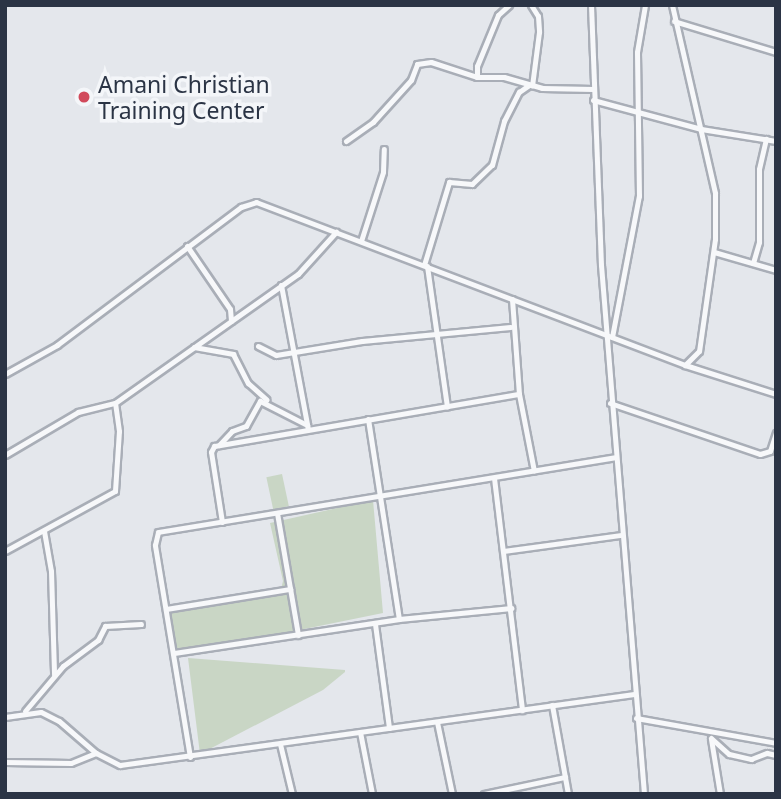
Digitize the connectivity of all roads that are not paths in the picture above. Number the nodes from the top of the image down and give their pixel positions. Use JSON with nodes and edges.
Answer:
{"nodes":[{"id":1,"x":509,"y":5,"type":"edge"},
{"id":2,"x":531,"y":5,"type":"edge"},
{"id":3,"x":591,"y":5,"type":"edge"},
{"id":4,"x":645,"y":5,"type":"edge"},
{"id":5,"x":672,"y":5,"type":"edge"},
{"id":6,"x":674,"y":21,"type":"junction"},
{"id":7,"x":776,"y":51,"type":"edge"},
{"id":8,"x":477,"y":77,"type":"junction"},
{"id":9,"x":531,"y":85,"type":"junction"},
{"id":10,"x":593,"y":89,"type":"junction"},
{"id":11,"x":593,"y":100,"type":"junction"},
{"id":12,"x":636,"y":111,"type":"junction"},
{"id":13,"x":701,"y":130,"type":"junction"},
{"id":14,"x":766,"y":139,"type":"junction"},
{"id":15,"x":346,"y":141,"type":"dead end"},
{"id":16,"x":776,"y":141,"type":"edge"},
{"id":17,"x":384,"y":149,"type":"dead end"},
{"id":18,"x":336,"y":232,"type":"junction"},
{"id":19,"x":361,"y":241,"type":"junction"},
{"id":20,"x":187,"y":246,"type":"junction"},
{"id":21,"x":714,"y":252,"type":"junction"},
{"id":22,"x":753,"y":263,"type":"junction"},
{"id":23,"x":426,"y":265,"type":"junction"},
{"id":24,"x":776,"y":271,"type":"edge"},
{"id":25,"x":281,"y":285,"type":"junction"},
{"id":26,"x":512,"y":299,"type":"junction"},
{"id":27,"x":231,"y":321,"type":"junction"},
{"id":28,"x":510,"y":327,"type":"junction"},
{"id":29,"x":436,"y":333,"type":"junction"},
{"id":30,"x":609,"y":336,"type":"junction"},
{"id":31,"x":258,"y":346,"type":"dead end"},
{"id":32,"x":194,"y":348,"type":"junction"},
{"id":33,"x":297,"y":354,"type":"junction"},
{"id":34,"x":685,"y":365,"type":"junction"},
{"id":35,"x":5,"y":374,"type":"edge"},
{"id":36,"x":519,"y":394,"type":"junction"},
{"id":37,"x":776,"y":394,"type":"edge"},
{"id":38,"x":270,"y":402,"type":"junction"},
{"id":39,"x":115,"y":403,"type":"junction"},
{"id":40,"x":610,"y":403,"type":"junction"},
{"id":41,"x":447,"y":407,"type":"junction"},
{"id":42,"x":368,"y":419,"type":"junction"},
{"id":43,"x":308,"y":427,"type":"junction"},
{"id":44,"x":776,"y":433,"type":"edge"},
{"id":45,"x":219,"y":445,"type":"junction"},
{"id":46,"x":5,"y":455,"type":"edge"},
{"id":47,"x":614,"y":457,"type":"junction"},
{"id":48,"x":534,"y":471,"type":"junction"},
{"id":49,"x":494,"y":478,"type":"junction"},
{"id":50,"x":380,"y":496,"type":"junction"},
{"id":51,"x":277,"y":513,"type":"junction"},
{"id":52,"x":222,"y":522,"type":"junction"},
{"id":53,"x":44,"y":531,"type":"junction"},
{"id":54,"x":621,"y":535,"type":"junction"},
{"id":55,"x":5,"y":551,"type":"edge"},
{"id":56,"x":503,"y":551,"type":"junction"},
{"id":57,"x":290,"y":589,"type":"junction"},
{"id":58,"x":511,"y":608,"type":"junction"},
{"id":59,"x":166,"y":609,"type":"junction"},
{"id":60,"x":399,"y":619,"type":"junction"},
{"id":61,"x":141,"y":624,"type":"dead end"},
{"id":62,"x":375,"y":624,"type":"junction"},
{"id":63,"x":298,"y":635,"type":"junction"},
{"id":64,"x":174,"y":653,"type":"junction"},
{"id":65,"x":54,"y":675,"type":"junction"},
{"id":66,"x":634,"y":694,"type":"junction"},
{"id":67,"x":552,"y":705,"type":"junction"},
{"id":68,"x":522,"y":710,"type":"junction"},
{"id":69,"x":25,"y":711,"type":"junction"},
{"id":70,"x":5,"y":717,"type":"edge"},
{"id":71,"x":636,"y":718,"type":"junction"},
{"id":72,"x":437,"y":722,"type":"junction"},
{"id":73,"x":389,"y":728,"type":"junction"},
{"id":74,"x":709,"y":729,"type":"junction"},
{"id":75,"x":360,"y":732,"type":"junction"},
{"id":76,"x":711,"y":738,"type":"junction"},
{"id":77,"x":776,"y":743,"type":"edge"},
{"id":78,"x":280,"y":744,"type":"junction"},
{"id":79,"x":96,"y":753,"type":"junction"},
{"id":80,"x":776,"y":755,"type":"edge"},
{"id":81,"x":190,"y":757,"type":"junction"},
{"id":82,"x":5,"y":762,"type":"edge"},
{"id":83,"x":565,"y":777,"type":"junction"},
{"id":84,"x":292,"y":794,"type":"edge"},
{"id":85,"x":372,"y":794,"type":"edge"},
{"id":86,"x":452,"y":794,"type":"edge"},
{"id":87,"x":484,"y":794,"type":"edge"},
{"id":88,"x":568,"y":794,"type":"edge"},
{"id":89,"x":644,"y":794,"type":"edge"},
{"id":90,"x":720,"y":794,"type":"edge"}],
"edges":[{"from":1,"to":8,"type":"street"},
{"from":2,"to":9,"type":"street"},
{"from":3,"to":10,"type":"street"},
{"from":4,"to":12,"type":"street"},
{"from":5,"to":6,"type":"street"},
{"from":6,"to":7,"type":"street"},
{"from":6,"to":13,"type":"street"},
{"from":8,"to":9,"type":"street"},
{"from":8,"to":15,"type":"street"},
{"from":9,"to":10,"type":"street"},
{"from":9,"to":23,"type":"street"},
{"from":10,"to":11,"type":"street"},
{"from":11,"to":12,"type":"street"},
{"from":11,"to":30,"type":"street"},
{"from":12,"to":13,"type":"street"},
{"from":12,"to":30,"type":"street"},
{"from":13,"to":14,"type":"street"},
{"from":13,"to":21,"type":"street"},
{"from":14,"to":16,"type":"street"},
{"from":14,"to":22,"type":"street"},
{"from":17,"to":19,"type":"street"},
{"from":18,"to":19,"type":"street"},
{"from":18,"to":20,"type":"street"},
{"from":18,"to":25,"type":"street"},
{"from":19,"to":23,"type":"street"},
{"from":20,"to":27,"type":"street"},
{"from":20,"to":35,"type":"street"},
{"from":21,"to":22,"type":"street"},
{"from":21,"to":34,"type":"street"},
{"from":22,"to":24,"type":"street"},
{"from":23,"to":26,"type":"street"},
{"from":23,"to":29,"type":"street"},
{"from":25,"to":27,"type":"street"},
{"from":25,"to":33,"type":"street"},
{"from":26,"to":28,"type":"street"},
{"from":26,"to":30,"type":"street"},
{"from":27,"to":32,"type":"street"},
{"from":28,"to":29,"type":"street"},
{"from":28,"to":36,"type":"street"},
{"from":29,"to":33,"type":"street"},
{"from":29,"to":41,"type":"street"},
{"from":30,"to":34,"type":"street"},
{"from":30,"to":40,"type":"street"},
{"from":31,"to":33,"type":"street"},
{"from":32,"to":38,"type":"street"},
{"from":32,"to":39,"type":"street"},
{"from":33,"to":43,"type":"street"},
{"from":34,"to":37,"type":"street"},
{"from":36,"to":41,"type":"street"},
{"from":36,"to":48,"type":"street"},
{"from":38,"to":43,"type":"street"},
{"from":38,"to":45,"type":"street"},
{"from":39,"to":46,"type":"street"},
{"from":39,"to":53,"type":"street"},
{"from":40,"to":44,"type":"street"},
{"from":40,"to":47,"type":"street"},
{"from":41,"to":42,"type":"street"},
{"from":42,"to":43,"type":"street"},
{"from":42,"to":50,"type":"street"},
{"from":43,"to":45,"type":"street"},
{"from":45,"to":52,"type":"street"},
{"from":47,"to":48,"type":"street"},
{"from":47,"to":54,"type":"street"},
{"from":48,"to":49,"type":"street"},
{"from":49,"to":50,"type":"street"},
{"from":49,"to":56,"type":"street"},
{"from":50,"to":51,"type":"street"},
{"from":50,"to":60,"type":"street"},
{"from":51,"to":52,"type":"street"},
{"from":51,"to":57,"type":"street"},
{"from":52,"to":59,"type":"street"},
{"from":53,"to":55,"type":"street"},
{"from":53,"to":65,"type":"street"},
{"from":54,"to":56,"type":"street"},
{"from":54,"to":66,"type":"street"},
{"from":56,"to":58,"type":"street"},
{"from":57,"to":59,"type":"street"},
{"from":57,"to":63,"type":"street"},
{"from":58,"to":60,"type":"street"},
{"from":58,"to":68,"type":"street"},
{"from":59,"to":64,"type":"street"},
{"from":60,"to":62,"type":"street"},
{"from":61,"to":65,"type":"street"},
{"from":62,"to":63,"type":"street"},
{"from":62,"to":73,"type":"street"},
{"from":63,"to":64,"type":"street"},
{"from":64,"to":81,"type":"street"},
{"from":65,"to":69,"type":"street"},
{"from":66,"to":67,"type":"street"},
{"from":66,"to":71,"type":"street"},
{"from":67,"to":68,"type":"street"},
{"from":67,"to":83,"type":"street"},
{"from":68,"to":72,"type":"street"},
{"from":69,"to":70,"type":"street"},
{"from":69,"to":79,"type":"street"},
{"from":71,"to":74,"type":"street"},
{"from":71,"to":89,"type":"street"},
{"from":72,"to":73,"type":"street"},
{"from":72,"to":86,"type":"street"},
{"from":73,"to":75,"type":"street"},
{"from":74,"to":76,"type":"street"},
{"from":74,"to":77,"type":"street"},
{"from":75,"to":78,"type":"street"},
{"from":75,"to":85,"type":"street"},
{"from":76,"to":80,"type":"street"},
{"from":76,"to":90,"type":"street"},
{"from":78,"to":81,"type":"street"},
{"from":78,"to":84,"type":"street"},
{"from":79,"to":81,"type":"street"},
{"from":79,"to":82,"type":"street"},
{"from":83,"to":87,"type":"street"},
{"from":83,"to":88,"type":"street"}]}
